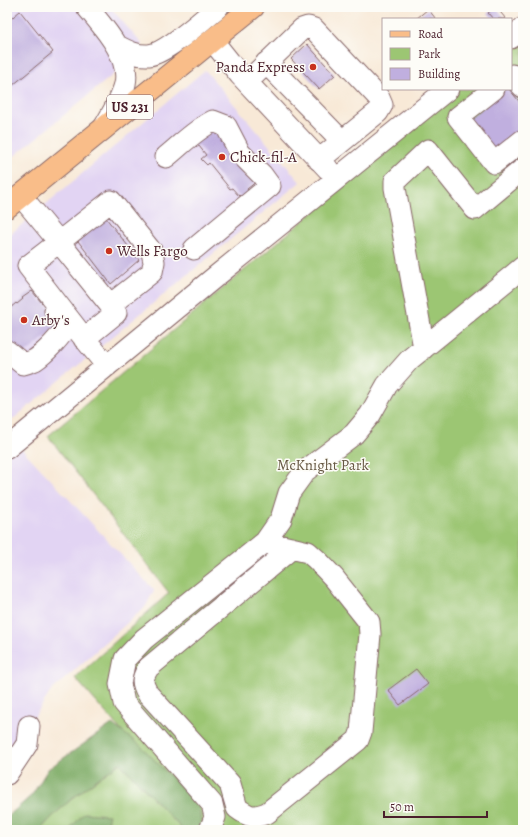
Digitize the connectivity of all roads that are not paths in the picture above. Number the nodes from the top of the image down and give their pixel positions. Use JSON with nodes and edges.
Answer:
{"nodes":[{"id":1,"x":87,"y":7,"type":"edge"},
{"id":2,"x":218,"y":7,"type":"edge"},
{"id":3,"x":253,"y":7,"type":"edge"},
{"id":4,"x":523,"y":28,"type":"edge"},
{"id":5,"x":512,"y":37,"type":"edge"},
{"id":6,"x":212,"y":40,"type":"junction"},
{"id":7,"x":116,"y":45,"type":"junction"},
{"id":8,"x":266,"y":64,"type":"junction"},
{"id":9,"x":512,"y":75,"type":"edge"},
{"id":10,"x":247,"y":82,"type":"junction"},
{"id":11,"x":523,"y":87,"type":"edge"},
{"id":12,"x":447,"y":90,"type":"edge"},
{"id":13,"x":493,"y":90,"type":"edge"},
{"id":14,"x":103,"y":129,"type":"junction"},
{"id":15,"x":523,"y":140,"type":"edge"},
{"id":16,"x":342,"y":141,"type":"junction"},
{"id":17,"x":166,"y":157,"type":"dead end"},
{"id":18,"x":319,"y":160,"type":"junction"},
{"id":19,"x":523,"y":169,"type":"edge"},
{"id":20,"x":337,"y":179,"type":"junction"},
{"id":21,"x":14,"y":202,"type":"edge"},
{"id":22,"x":59,"y":242,"type":"junction"},
{"id":23,"x":194,"y":249,"type":"dead end"},
{"id":24,"x":523,"y":267,"type":"edge"},
{"id":25,"x":23,"y":270,"type":"dead end"},
{"id":26,"x":107,"y":302,"type":"junction"},
{"id":27,"x":84,"y":339,"type":"junction"},
{"id":28,"x":424,"y":348,"type":"junction"},
{"id":29,"x":7,"y":351,"type":"edge"},
{"id":30,"x":107,"y":366,"type":"junction"},
{"id":31,"x":7,"y":448,"type":"edge"},
{"id":32,"x":265,"y":542,"type":"junction"},
{"id":33,"x":292,"y":548,"type":"junction"},
{"id":34,"x":29,"y":726,"type":"dead end"},
{"id":35,"x":7,"y":774,"type":"edge"},
{"id":36,"x":210,"y":830,"type":"edge"}],
"edges":[{"from":1,"to":7,"type":"lane"},
{"from":2,"to":7,"type":"lane"},
{"from":3,"to":6,"type":"main road","number":"US 231"},
{"from":4,"to":5,"type":"lane"},
{"from":6,"to":10,"type":"lane"},
{"from":6,"to":14,"type":"main road","number":"US 231"},
{"from":7,"to":14,"type":"lane"},
{"from":8,"to":10,"type":"lane"},
{"from":8,"to":16,"type":"lane"},
{"from":8,"to":16,"type":"lane"},
{"from":9,"to":11,"type":"lane"},
{"from":10,"to":18,"type":"lane"},
{"from":12,"to":20,"type":"lane"},
{"from":13,"to":15,"type":"lane"},
{"from":14,"to":21,"type":"main road","number":"US 231"},
{"from":16,"to":18,"type":"lane"},
{"from":17,"to":23,"type":"lane"},
{"from":18,"to":20,"type":"lane"},
{"from":19,"to":28,"type":"lane"},
{"from":20,"to":30,"type":"lane"},
{"from":21,"to":22,"type":"lane"},
{"from":22,"to":26,"type":"lane"},
{"from":22,"to":26,"type":"lane"},
{"from":22,"to":27,"type":"lane"},
{"from":24,"to":28,"type":"lane"},
{"from":25,"to":29,"type":"lane"},
{"from":26,"to":27,"type":"lane"},
{"from":27,"to":30,"type":"lane"},
{"from":28,"to":32,"type":"lane"},
{"from":30,"to":31,"type":"lane"},
{"from":32,"to":33,"type":"lane"},
{"from":32,"to":36,"type":"lane"},
{"from":33,"to":33,"type":"lane"},
{"from":34,"to":35,"type":"lane"}]}
